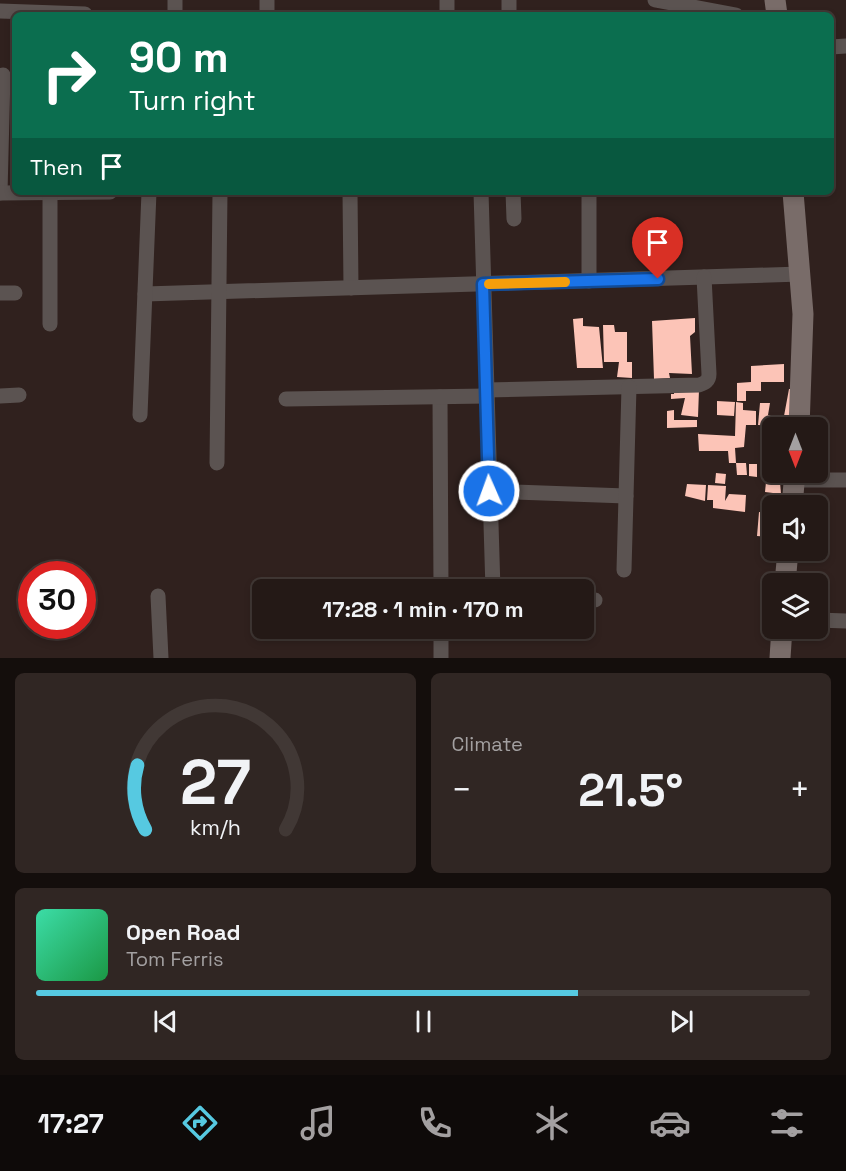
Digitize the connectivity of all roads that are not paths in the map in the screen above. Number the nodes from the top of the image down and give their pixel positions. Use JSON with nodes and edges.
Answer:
{"nodes":[{"id":1,"x":655,"y":0,"type":"edge"},
{"id":2,"x":85,"y":10,"type":"edge"},
{"id":3,"x":0,"y":11,"type":"edge"},
{"id":4,"x":720,"y":12,"type":"edge"},
{"id":5,"x":3,"y":75,"type":"dead end"},
{"id":6,"x":0,"y":194,"type":"edge"},
{"id":7,"x":50,"y":195,"type":"edge"},
{"id":8,"x":149,"y":195,"type":"edge"},
{"id":9,"x":220,"y":195,"type":"edge"},
{"id":10,"x":350,"y":195,"type":"edge"},
{"id":11,"x":481,"y":195,"type":"edge"},
{"id":12,"x":513,"y":195,"type":"edge"},
{"id":13,"x":588,"y":195,"type":"edge"},
{"id":14,"x":793,"y":195,"type":"edge"},
{"id":15,"x":514,"y":219,"type":"dead end"},
{"id":16,"x":801,"y":274,"type":"junction"},
{"id":17,"x":704,"y":277,"type":"junction"},
{"id":18,"x":589,"y":281,"type":"junction"},
{"id":19,"x":483,"y":284,"type":"junction"},
{"id":20,"x":351,"y":288,"type":"junction"},
{"id":21,"x":219,"y":292,"type":"junction"},
{"id":22,"x":145,"y":294,"type":"junction"},
{"id":23,"x":50,"y":324,"type":"dead end"},
{"id":24,"x":629,"y":387,"type":"junction"},
{"id":25,"x":486,"y":393,"type":"junction"},
{"id":26,"x":19,"y":395,"type":"dead end"},
{"id":27,"x":0,"y":396,"type":"edge"},
{"id":28,"x":440,"y":397,"type":"junction"},
{"id":29,"x":286,"y":399,"type":"dead end"},
{"id":30,"x":140,"y":415,"type":"dead end"},
{"id":31,"x":800,"y":417,"type":"edge"},
{"id":32,"x":217,"y":463,"type":"dead end"},
{"id":33,"x":828,"y":479,"type":"edge"},
{"id":34,"x":846,"y":480,"type":"edge"},
{"id":35,"x":489,"y":491,"type":"junction"},
{"id":36,"x":626,"y":496,"type":"junction"},
{"id":37,"x":624,"y":570,"type":"dead end"},
{"id":38,"x":441,"y":579,"type":"edge"},
{"id":39,"x":493,"y":579,"type":"edge"},
{"id":40,"x":158,"y":596,"type":"dead end"},
{"id":41,"x":828,"y":621,"type":"edge"},
{"id":42,"x":846,"y":621,"type":"edge"},
{"id":43,"x":441,"y":639,"type":"edge"},
{"id":44,"x":781,"y":639,"type":"edge"},
{"id":45,"x":161,"y":658,"type":"edge"},
{"id":46,"x":441,"y":658,"type":"edge"},
{"id":47,"x":780,"y":658,"type":"edge"}],
"edges":[{"from":1,"to":4,"type":"street"},
{"from":2,"to":3,"type":"street"},
{"from":5,"to":6,"type":"street"},
{"from":7,"to":23,"type":"street"},
{"from":8,"to":22,"type":"street"},
{"from":9,"to":21,"type":"street"},
{"from":10,"to":20,"type":"street"},
{"from":11,"to":19,"type":"street"},
{"from":12,"to":15,"type":"street"},
{"from":13,"to":18,"type":"street"},
{"from":14,"to":16,"type":"street"},
{"from":16,"to":17,"type":"street"},
{"from":16,"to":31,"type":"street"},
{"from":17,"to":18,"type":"street"},
{"from":17,"to":24,"type":"street"},
{"from":18,"to":19,"type":"street"},
{"from":19,"to":20,"type":"street"},
{"from":19,"to":25,"type":"street"},
{"from":20,"to":21,"type":"street"},
{"from":21,"to":22,"type":"street"},
{"from":21,"to":32,"type":"street"},
{"from":22,"to":30,"type":"street"},
{"from":24,"to":25,"type":"street"},
{"from":24,"to":36,"type":"street"},
{"from":25,"to":28,"type":"street"},
{"from":25,"to":35,"type":"street"},
{"from":26,"to":27,"type":"street"},
{"from":28,"to":29,"type":"street"},
{"from":28,"to":38,"type":"street"},
{"from":33,"to":34,"type":"street"},
{"from":35,"to":36,"type":"street"},
{"from":35,"to":39,"type":"street"},
{"from":36,"to":37,"type":"street"},
{"from":40,"to":45,"type":"street"},
{"from":41,"to":42,"type":"street"},
{"from":43,"to":46,"type":"street"},
{"from":44,"to":47,"type":"street"}]}
